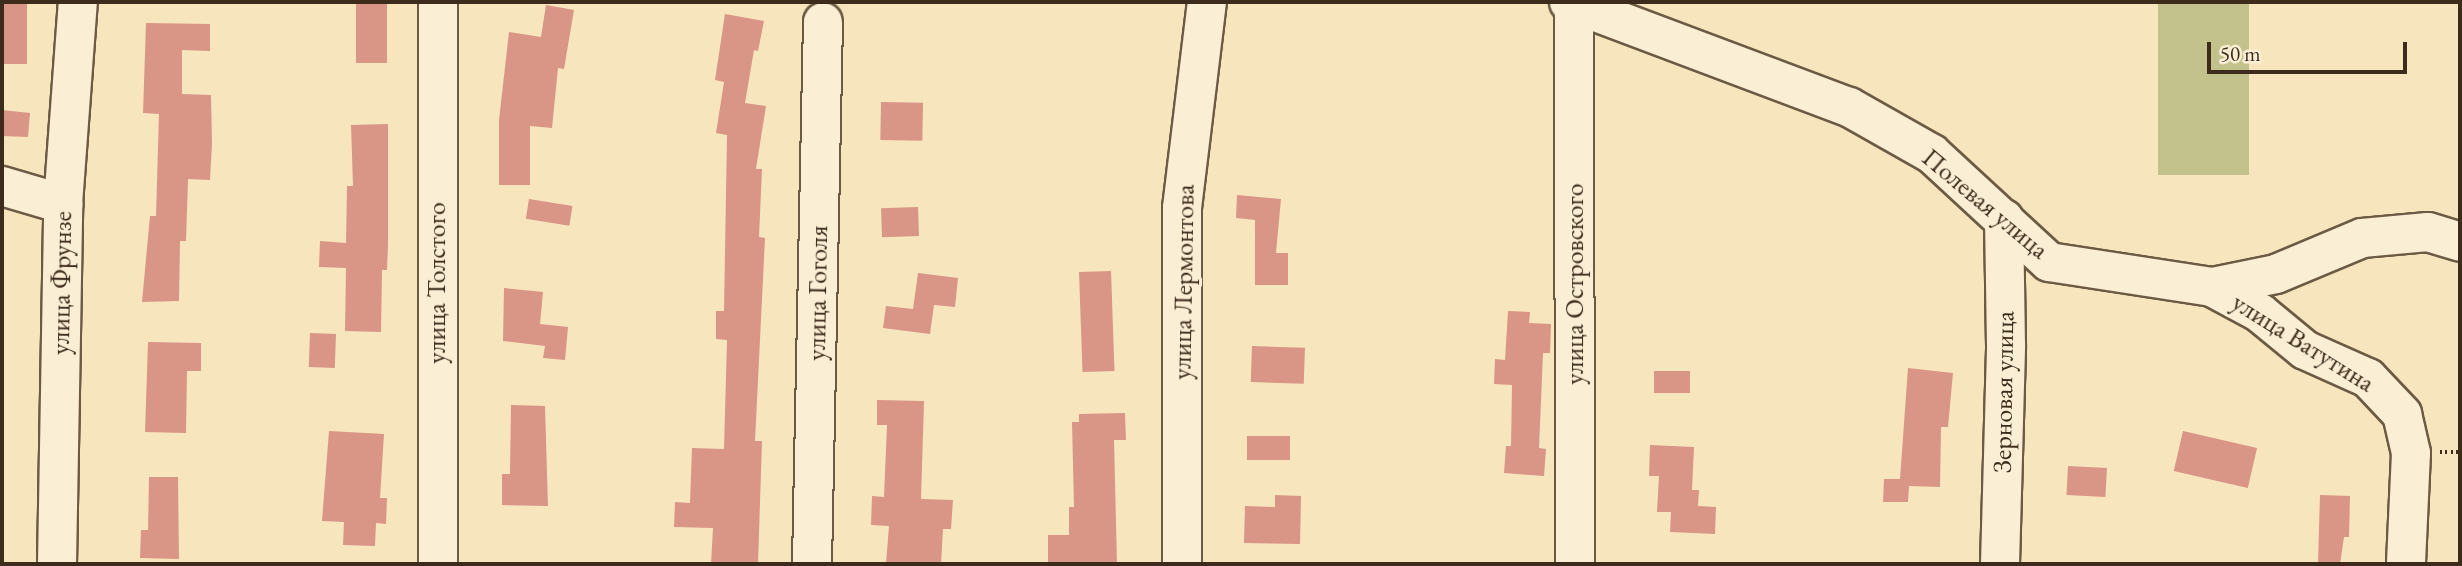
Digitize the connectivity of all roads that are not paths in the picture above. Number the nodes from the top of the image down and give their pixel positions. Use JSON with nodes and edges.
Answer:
{"nodes":[{"id":1,"x":78,"y":2,"type":"edge"},
{"id":2,"x":438,"y":2,"type":"edge"},
{"id":3,"x":1207,"y":2,"type":"edge"},
{"id":4,"x":1572,"y":3,"type":"edge"},
{"id":5,"x":823,"y":22,"type":"dead end"},
{"id":6,"x":2,"y":187,"type":"edge"},
{"id":7,"x":63,"y":204,"type":"junction"},
{"id":8,"x":2004,"y":219,"type":"junction"},
{"id":9,"x":2460,"y":242,"type":"edge"},
{"id":10,"x":2212,"y":287,"type":"junction"},
{"id":11,"x":57,"y":564,"type":"edge"},
{"id":12,"x":438,"y":564,"type":"edge"},
{"id":13,"x":812,"y":564,"type":"edge"},
{"id":14,"x":1182,"y":564,"type":"edge"},
{"id":15,"x":1575,"y":564,"type":"edge"},
{"id":16,"x":2000,"y":564,"type":"edge"},
{"id":17,"x":2406,"y":564,"type":"edge"}],
"edges":[{"from":1,"to":7,"type":"street","name":"улица Фрунзе"},
{"from":2,"to":12,"type":"street","name":"улица Толстого"},
{"from":3,"to":14,"type":"street","name":"улица Лермонтова"},
{"from":4,"to":8,"type":"street","name":"Полевая улица"},
{"from":4,"to":15,"type":"street","name":"улица Островского"},
{"from":5,"to":13,"type":"street","name":"улица Гоголя"},
{"from":6,"to":7,"type":"street"},
{"from":7,"to":11,"type":"street","name":"улица Фрунзе"},
{"from":8,"to":10,"type":"street","name":"Полевая улица"},
{"from":8,"to":16,"type":"street","name":"Зерновая улица"},
{"from":9,"to":10,"type":"street","name":"Полевая улица"},
{"from":10,"to":17,"type":"street","name":"улица Ватутина"}]}
